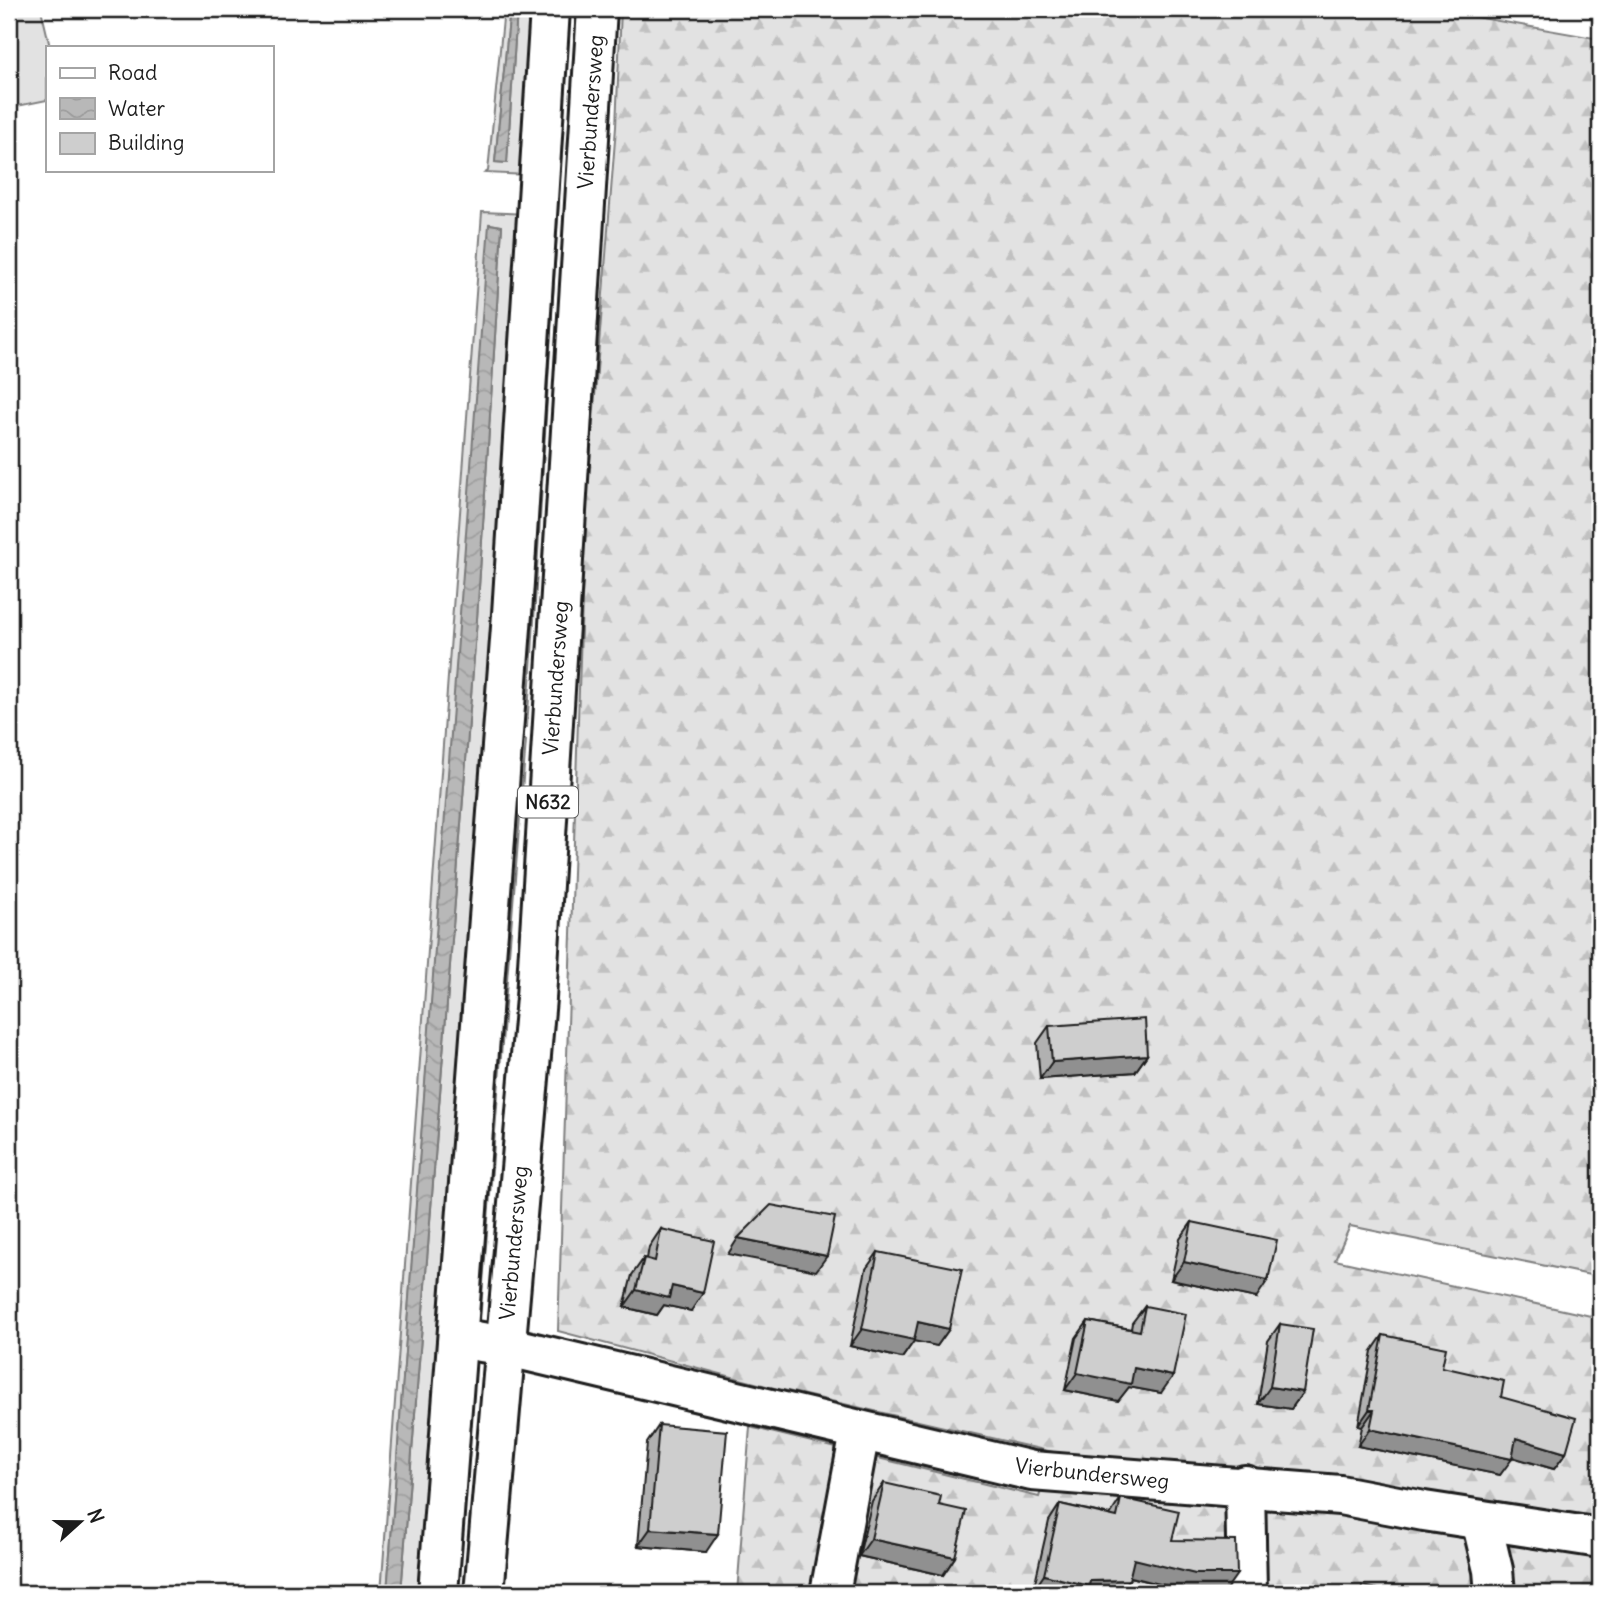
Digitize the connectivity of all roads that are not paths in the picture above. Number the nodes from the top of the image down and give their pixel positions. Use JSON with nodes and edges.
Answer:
{"nodes":[{"id":1,"x":550,"y":9,"type":"edge"},
{"id":2,"x":597,"y":9,"type":"edge"},
{"id":3,"x":458,"y":1338,"type":"junction"},
{"id":4,"x":506,"y":1346,"type":"junction"},
{"id":5,"x":860,"y":1432,"type":"junction"},
{"id":6,"x":1245,"y":1485,"type":"junction"},
{"id":7,"x":1481,"y":1520,"type":"junction"},
{"id":8,"x":1600,"y":1538,"type":"edge"},
{"id":9,"x":438,"y":1593,"type":"edge"},
{"id":10,"x":484,"y":1593,"type":"edge"},
{"id":11,"x":830,"y":1593,"type":"edge"},
{"id":12,"x":1247,"y":1593,"type":"edge"},
{"id":13,"x":1495,"y":1593,"type":"edge"}],
"edges":[{"from":1,"to":3,"type":"street"},
{"from":2,"to":4,"type":"street","name":"Vierbundersweg","number":"N632"},
{"from":3,"to":4,"type":"street","name":"Vierbundersweg"},
{"from":3,"to":9,"type":"street"},
{"from":4,"to":5,"type":"street","name":"Vierbundersweg"},
{"from":4,"to":10,"type":"street","name":"Vierbundersweg","number":"N632"},
{"from":5,"to":6,"type":"street","name":"Vierbundersweg"},
{"from":5,"to":11,"type":"street"},
{"from":6,"to":7,"type":"street","name":"Vierbundersweg"},
{"from":6,"to":12,"type":"street"},
{"from":7,"to":8,"type":"street","name":"Vierbundersweg"},
{"from":7,"to":13,"type":"street"}]}
